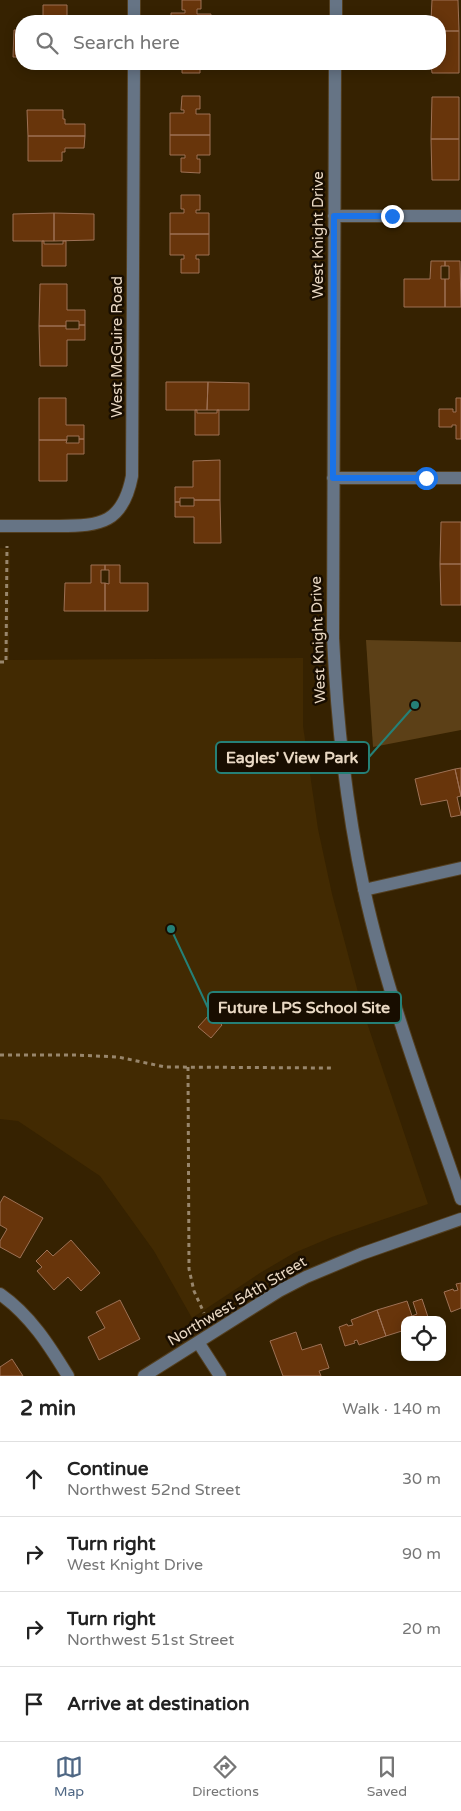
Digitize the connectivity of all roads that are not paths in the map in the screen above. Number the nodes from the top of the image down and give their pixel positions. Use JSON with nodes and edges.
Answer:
{"nodes":[{"id":1,"x":134,"y":0,"type":"edge"},
{"id":2,"x":336,"y":0,"type":"edge"},
{"id":3,"x":134,"y":15,"type":"edge"},
{"id":4,"x":336,"y":15,"type":"edge"},
{"id":5,"x":134,"y":70,"type":"edge"},
{"id":6,"x":335,"y":70,"type":"edge"},
{"id":7,"x":334,"y":216,"type":"junction"},
{"id":8,"x":461,"y":216,"type":"edge"},
{"id":9,"x":333,"y":478,"type":"junction"},
{"id":10,"x":461,"y":478,"type":"edge"},
{"id":11,"x":3,"y":526,"type":"edge"},
{"id":12,"x":461,"y":868,"type":"edge"},
{"id":13,"x":364,"y":890,"type":"junction"},
{"id":14,"x":461,"y":1199,"type":"edge"},
{"id":15,"x":461,"y":1219,"type":"edge"},
{"id":16,"x":0,"y":1294,"type":"edge"},
{"id":17,"x":198,"y":1342,"type":"junction"},
{"id":18,"x":68,"y":1376,"type":"edge"},
{"id":19,"x":144,"y":1376,"type":"edge"},
{"id":20,"x":220,"y":1376,"type":"edge"}],
"edges":[{"from":1,"to":3,"type":"street"},
{"from":2,"to":4,"type":"street"},
{"from":5,"to":11,"type":"street","name":"West McGuire Road"},
{"from":6,"to":7,"type":"street","name":"West Knight Drive"},
{"from":7,"to":8,"type":"street"},
{"from":7,"to":9,"type":"street","name":"West Knight Drive"},
{"from":9,"to":10,"type":"street"},
{"from":9,"to":13,"type":"street","name":"West Knight Drive"},
{"from":12,"to":13,"type":"street"},
{"from":13,"to":14,"type":"street","name":"West Knight Drive"},
{"from":15,"to":17,"type":"street","name":"Northwest 54th Street"},
{"from":16,"to":18,"type":"street"},
{"from":17,"to":19,"type":"street","name":"Northwest 54th Street"},
{"from":17,"to":20,"type":"street"}]}
